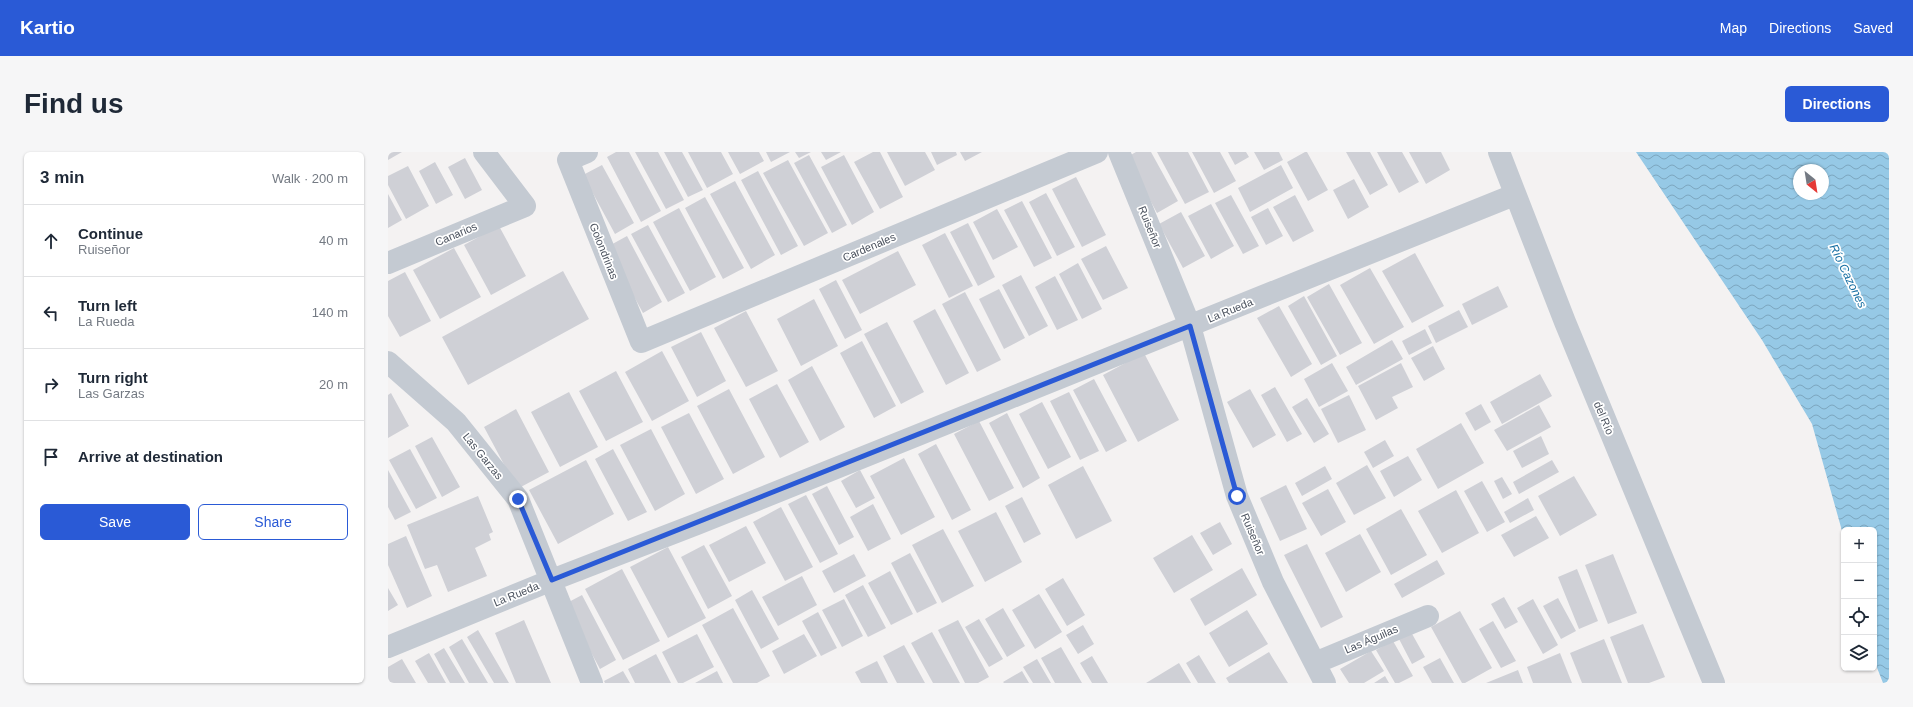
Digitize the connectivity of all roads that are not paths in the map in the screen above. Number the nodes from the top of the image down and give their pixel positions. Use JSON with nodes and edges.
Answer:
{"nodes":[{"id":1,"x":484,"y":152,"type":"edge"},
{"id":2,"x":1096,"y":152,"type":"edge"},
{"id":3,"x":1119,"y":152,"type":"edge"},
{"id":4,"x":1499,"y":152,"type":"edge"},
{"id":5,"x":578,"y":156,"type":"edge"},
{"id":6,"x":1514,"y":195,"type":"junction"},
{"id":7,"x":388,"y":263,"type":"edge"},
{"id":8,"x":1190,"y":326,"type":"junction"},
{"id":9,"x":640,"y":342,"type":"joint"},
{"id":10,"x":388,"y":362,"type":"edge"},
{"id":11,"x":552,"y":580,"type":"junction"},
{"id":12,"x":1428,"y":616,"type":"dead end"},
{"id":13,"x":388,"y":647,"type":"edge"},
{"id":14,"x":1315,"y":663,"type":"junction"},
{"id":15,"x":592,"y":683,"type":"edge"},
{"id":16,"x":1324,"y":683,"type":"edge"},
{"id":17,"x":1714,"y":683,"type":"edge"}],
"edges":[{"from":1,"to":7,"type":"street","name":"Canarios"},
{"from":2,"to":9,"type":"street","name":"Cardenales"},
{"from":3,"to":8,"type":"street","name":"Ruiseñor"},
{"from":4,"to":6,"type":"street","name":"del Río"},
{"from":5,"to":9,"type":"street","name":"Golondrinas"},
{"from":6,"to":8,"type":"street","name":"La Rueda"},
{"from":6,"to":17,"type":"street","name":"del Río"},
{"from":8,"to":11,"type":"street","name":"La Rueda"},
{"from":8,"to":14,"type":"street","name":"Ruiseñor"},
{"from":10,"to":11,"type":"street","name":"Las Garzas"},
{"from":11,"to":13,"type":"street","name":"La Rueda"},
{"from":11,"to":15,"type":"street","name":"Las Garzas"},
{"from":12,"to":14,"type":"street","name":"Las Águilas"},
{"from":14,"to":16,"type":"street","name":"Ruiseñor"}]}
